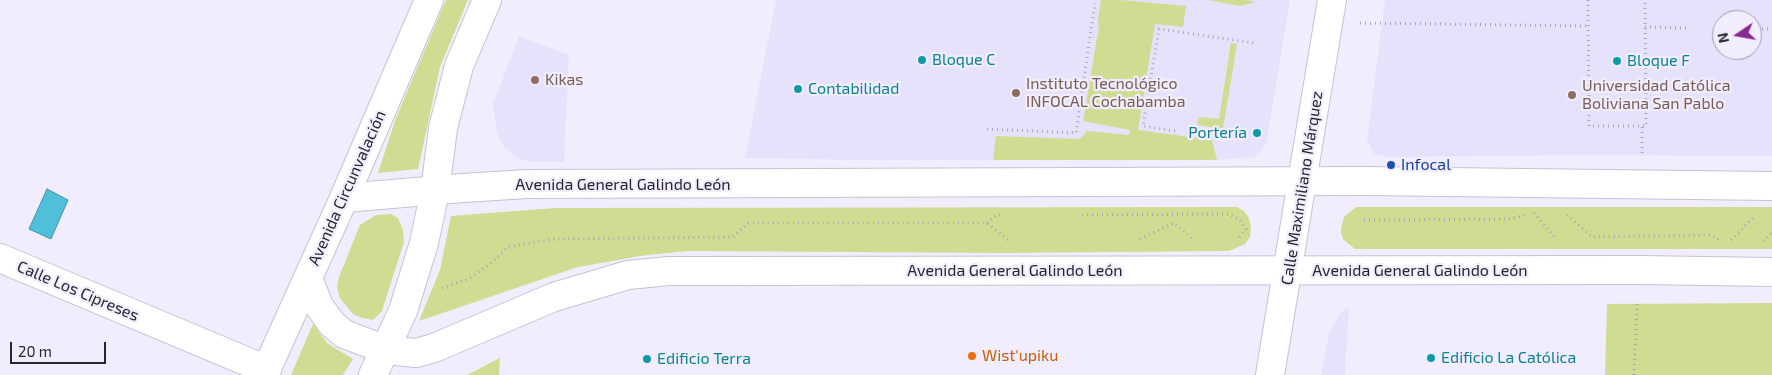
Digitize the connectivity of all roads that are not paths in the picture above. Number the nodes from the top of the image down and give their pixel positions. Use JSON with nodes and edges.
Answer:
{"nodes":[{"id":1,"x":429,"y":0,"type":"edge"},
{"id":2,"x":487,"y":0,"type":"edge"},
{"id":3,"x":1331,"y":12,"type":"edge"},
{"id":4,"x":1302,"y":182,"type":"junction"},
{"id":5,"x":1772,"y":186,"type":"edge"},
{"id":6,"x":435,"y":191,"type":"junction"},
{"id":7,"x":344,"y":198,"type":"junction"},
{"id":8,"x":0,"y":258,"type":"edge"},
{"id":9,"x":1289,"y":271,"type":"junction"},
{"id":10,"x":1772,"y":272,"type":"edge"},
{"id":11,"x":308,"y":278,"type":"junction"},
{"id":12,"x":386,"y":350,"type":"junction"},
{"id":13,"x":266,"y":372,"type":"edge"},
{"id":14,"x":373,"y":375,"type":"edge"},
{"id":15,"x":1270,"y":375,"type":"edge"}],
"edges":[{"from":1,"to":7,"type":"main road","name":"Avenida Circunvalación"},
{"from":2,"to":6,"type":"main road"},
{"from":3,"to":4,"type":"main road","name":"Calle Maximiliano Márquez"},
{"from":4,"to":5,"type":"main road","name":"Avenida General Galindo León"},
{"from":4,"to":6,"type":"main road","name":"Avenida General Galindo León"},
{"from":4,"to":9,"type":"main road","name":"Calle Maximiliano Márquez"},
{"from":6,"to":7,"type":"main road","name":"Avenida General Galindo León"},
{"from":6,"to":12,"type":"main road"},
{"from":7,"to":11,"type":"main road","name":"Avenida Circunvalación"},
{"from":8,"to":13,"type":"main road","name":"Calle Los Cipreses"},
{"from":9,"to":10,"type":"main road","name":"Avenida General Galindo León"},
{"from":9,"to":12,"type":"main road","name":"Avenida General Galindo León"},
{"from":9,"to":15,"type":"main road","name":"Calle Maximiliano Márquez"},
{"from":11,"to":12,"type":"main road","name":"Avenida General Galindo León"},
{"from":11,"to":13,"type":"main road","name":"Avenida Circunvalación"},
{"from":12,"to":14,"type":"main road"}]}
